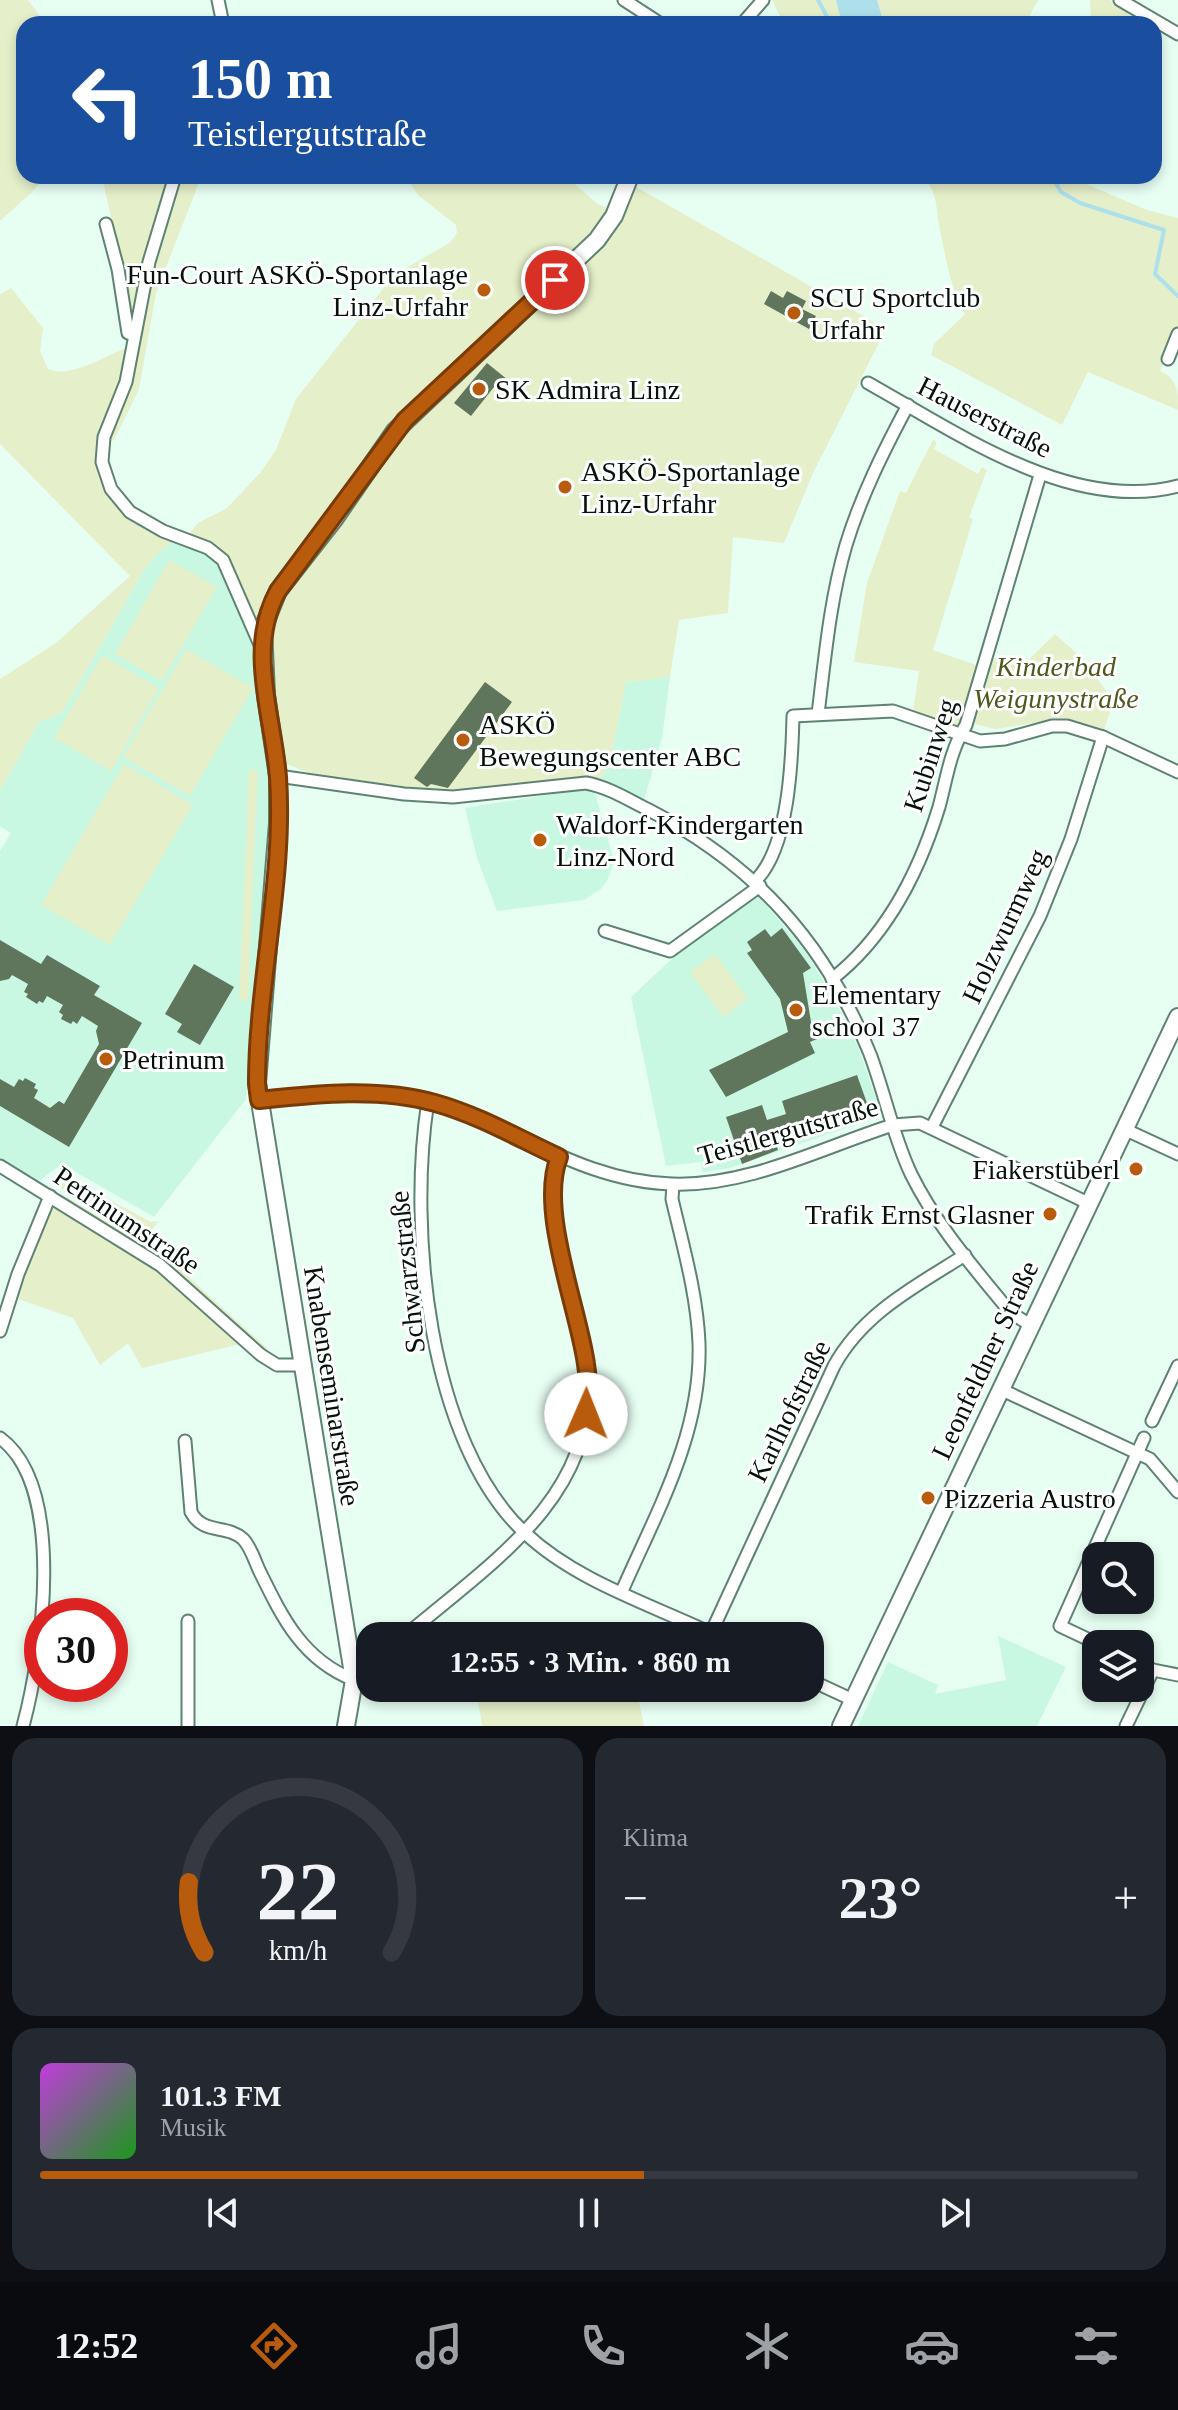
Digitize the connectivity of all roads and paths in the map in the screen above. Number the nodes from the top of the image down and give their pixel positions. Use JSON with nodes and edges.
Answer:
{"nodes":[{"id":1,"x":624,"y":0,"type":"edge"},
{"id":2,"x":763,"y":0,"type":"edge"},
{"id":3,"x":1120,"y":0,"type":"edge"},
{"id":4,"x":649,"y":16,"type":"edge"},
{"id":5,"x":749,"y":16,"type":"edge"},
{"id":6,"x":1147,"y":16,"type":"edge"},
{"id":7,"x":173,"y":184,"type":"edge"},
{"id":8,"x":627,"y":184,"type":"edge"},
{"id":9,"x":106,"y":224,"type":"dead end"},
{"id":10,"x":1178,"y":334,"type":"edge"},
{"id":11,"x":133,"y":336,"type":"junction"},
{"id":12,"x":1168,"y":359,"type":"dead end"},
{"id":13,"x":868,"y":383,"type":"dead end"},
{"id":14,"x":908,"y":405,"type":"junction"},
{"id":15,"x":1040,"y":475,"type":"junction"},
{"id":16,"x":1178,"y":486,"type":"edge"},
{"id":17,"x":262,"y":648,"type":"junction"},
{"id":18,"x":818,"y":714,"type":"junction"},
{"id":19,"x":959,"y":736,"type":"junction"},
{"id":20,"x":1103,"y":737,"type":"junction"},
{"id":21,"x":1178,"y":772,"type":"edge"},
{"id":22,"x":278,"y":776,"type":"junction"},
{"id":23,"x":758,"y":883,"type":"junction"},
{"id":24,"x":605,"y":931,"type":"dead end"},
{"id":25,"x":832,"y":979,"type":"junction"},
{"id":26,"x":1178,"y":1017,"type":"edge"},
{"id":27,"x":259,"y":1100,"type":"junction"},
{"id":28,"x":428,"y":1101,"type":"junction"},
{"id":29,"x":893,"y":1125,"type":"junction"},
{"id":30,"x":932,"y":1127,"type":"junction"},
{"id":31,"x":1124,"y":1129,"type":"junction"},
{"id":32,"x":1178,"y":1154,"type":"edge"},
{"id":33,"x":559,"y":1157,"type":"junction"},
{"id":34,"x":0,"y":1166,"type":"edge"},
{"id":35,"x":673,"y":1185,"type":"junction"},
{"id":36,"x":50,"y":1196,"type":"junction"},
{"id":37,"x":1088,"y":1203,"type":"junction"},
{"id":38,"x":965,"y":1255,"type":"junction"},
{"id":39,"x":1030,"y":1325,"type":"junction"},
{"id":40,"x":0,"y":1331,"type":"edge"},
{"id":41,"x":303,"y":1365,"type":"junction"},
{"id":42,"x":1178,"y":1366,"type":"edge"},
{"id":43,"x":1000,"y":1389,"type":"junction"},
{"id":44,"x":1152,"y":1421,"type":"dead end"},
{"id":45,"x":0,"y":1438,"type":"edge"},
{"id":46,"x":1144,"y":1438,"type":"dead end"},
{"id":47,"x":185,"y":1441,"type":"dead end"},
{"id":48,"x":1138,"y":1453,"type":"junction"},
{"id":49,"x":1178,"y":1492,"type":"edge"},
{"id":50,"x":525,"y":1533,"type":"junction"},
{"id":51,"x":622,"y":1591,"type":"junction"},
{"id":52,"x":188,"y":1621,"type":"dead end"},
{"id":53,"x":421,"y":1622,"type":"edge"},
{"id":54,"x":688,"y":1622,"type":"edge"},
{"id":55,"x":719,"y":1622,"type":"edge"},
{"id":56,"x":1082,"y":1636,"type":"edge"},
{"id":57,"x":1154,"y":1670,"type":"edge"},
{"id":58,"x":1178,"y":1675,"type":"edge"},
{"id":59,"x":354,"y":1680,"type":"junction"},
{"id":60,"x":824,"y":1687,"type":"edge"},
{"id":61,"x":853,"y":1700,"type":"junction"},
{"id":62,"x":1138,"y":1702,"type":"edge"},
{"id":63,"x":23,"y":1726,"type":"edge"},
{"id":64,"x":188,"y":1726,"type":"edge"},
{"id":65,"x":346,"y":1726,"type":"edge"},
{"id":66,"x":841,"y":1726,"type":"edge"},
{"id":67,"x":1126,"y":1726,"type":"edge"}],
"edges":[{"from":1,"to":4,"type":"street"},
{"from":2,"to":5,"type":"street"},
{"from":3,"to":6,"type":"street"},
{"from":7,"to":11,"type":"street"},
{"from":8,"to":17,"type":"street","name":"Knabenseminarstraße"},
{"from":9,"to":11,"type":"street"},
{"from":10,"to":12,"type":"street"},
{"from":11,"to":17,"type":"street"},
{"from":13,"to":14,"type":"street","name":"Hauserstraße"},
{"from":14,"to":15,"type":"street","name":"Hauserstraße"},
{"from":14,"to":18,"type":"street"},
{"from":15,"to":16,"type":"street","name":"Hauserstraße"},
{"from":15,"to":19,"type":"street","name":"Kubinweg"},
{"from":17,"to":22,"type":"street","name":"Knabenseminarstraße"},
{"from":18,"to":19,"type":"street"},
{"from":18,"to":23,"type":"street"},
{"from":19,"to":20,"type":"street"},
{"from":19,"to":25,"type":"street","name":"Kubinweg"},
{"from":20,"to":21,"type":"street"},
{"from":20,"to":30,"type":"street","name":"Holzwurmweg"},
{"from":22,"to":23,"type":"street"},
{"from":22,"to":27,"type":"street","name":"Knabenseminarstraße"},
{"from":23,"to":24,"type":"street"},
{"from":23,"to":25,"type":"street"},
{"from":25,"to":29,"type":"street"},
{"from":26,"to":31,"type":"street","name":"Leonfeldner Straße"},
{"from":27,"to":28,"type":"street","name":"Teistlergutstraße"},
{"from":27,"to":41,"type":"street","name":"Knabenseminarstraße"},
{"from":28,"to":33,"type":"street","name":"Teistlergutstraße"},
{"from":28,"to":50,"type":"street","name":"Schwarzstraße"},
{"from":29,"to":30,"type":"street","name":"Teistlergutstraße"},
{"from":29,"to":35,"type":"street","name":"Teistlergutstraße"},
{"from":29,"to":38,"type":"street"},
{"from":30,"to":37,"type":"street","name":"Teistlergutstraße"},
{"from":31,"to":32,"type":"street"},
{"from":31,"to":37,"type":"street","name":"Leonfeldner Straße"},
{"from":33,"to":35,"type":"street","name":"Teistlergutstraße"},
{"from":33,"to":50,"type":"street"},
{"from":34,"to":36,"type":"street","name":"Petrinumstraße"},
{"from":35,"to":51,"type":"street"},
{"from":36,"to":40,"type":"street"},
{"from":36,"to":41,"type":"street","name":"Petrinumstraße"},
{"from":37,"to":39,"type":"street","name":"Leonfeldner Straße"},
{"from":38,"to":39,"type":"street"},
{"from":38,"to":55,"type":"street","name":"Karlhofstraße"},
{"from":39,"to":43,"type":"street","name":"Leonfeldner Straße"},
{"from":41,"to":59,"type":"street","name":"Knabenseminarstraße"},
{"from":42,"to":44,"type":"street"},
{"from":43,"to":48,"type":"street"},
{"from":43,"to":61,"type":"street","name":"Leonfeldner Straße"},
{"from":45,"to":63,"type":"street"},
{"from":46,"to":48,"type":"street"},
{"from":47,"to":59,"type":"street"},
{"from":48,"to":49,"type":"street"},
{"from":48,"to":56,"type":"street"},
{"from":50,"to":51,"type":"street","name":"Schwarzstraße"},
{"from":50,"to":53,"type":"street"},
{"from":51,"to":54,"type":"street","name":"Schwarzstraße"},
{"from":52,"to":64,"type":"street"},
{"from":57,"to":58,"type":"street"},
{"from":59,"to":65,"type":"street","name":"Knabenseminarstraße"},
{"from":60,"to":61,"type":"street"},
{"from":61,"to":66,"type":"street","name":"Leonfeldner Straße"},
{"from":62,"to":67,"type":"street"}]}
